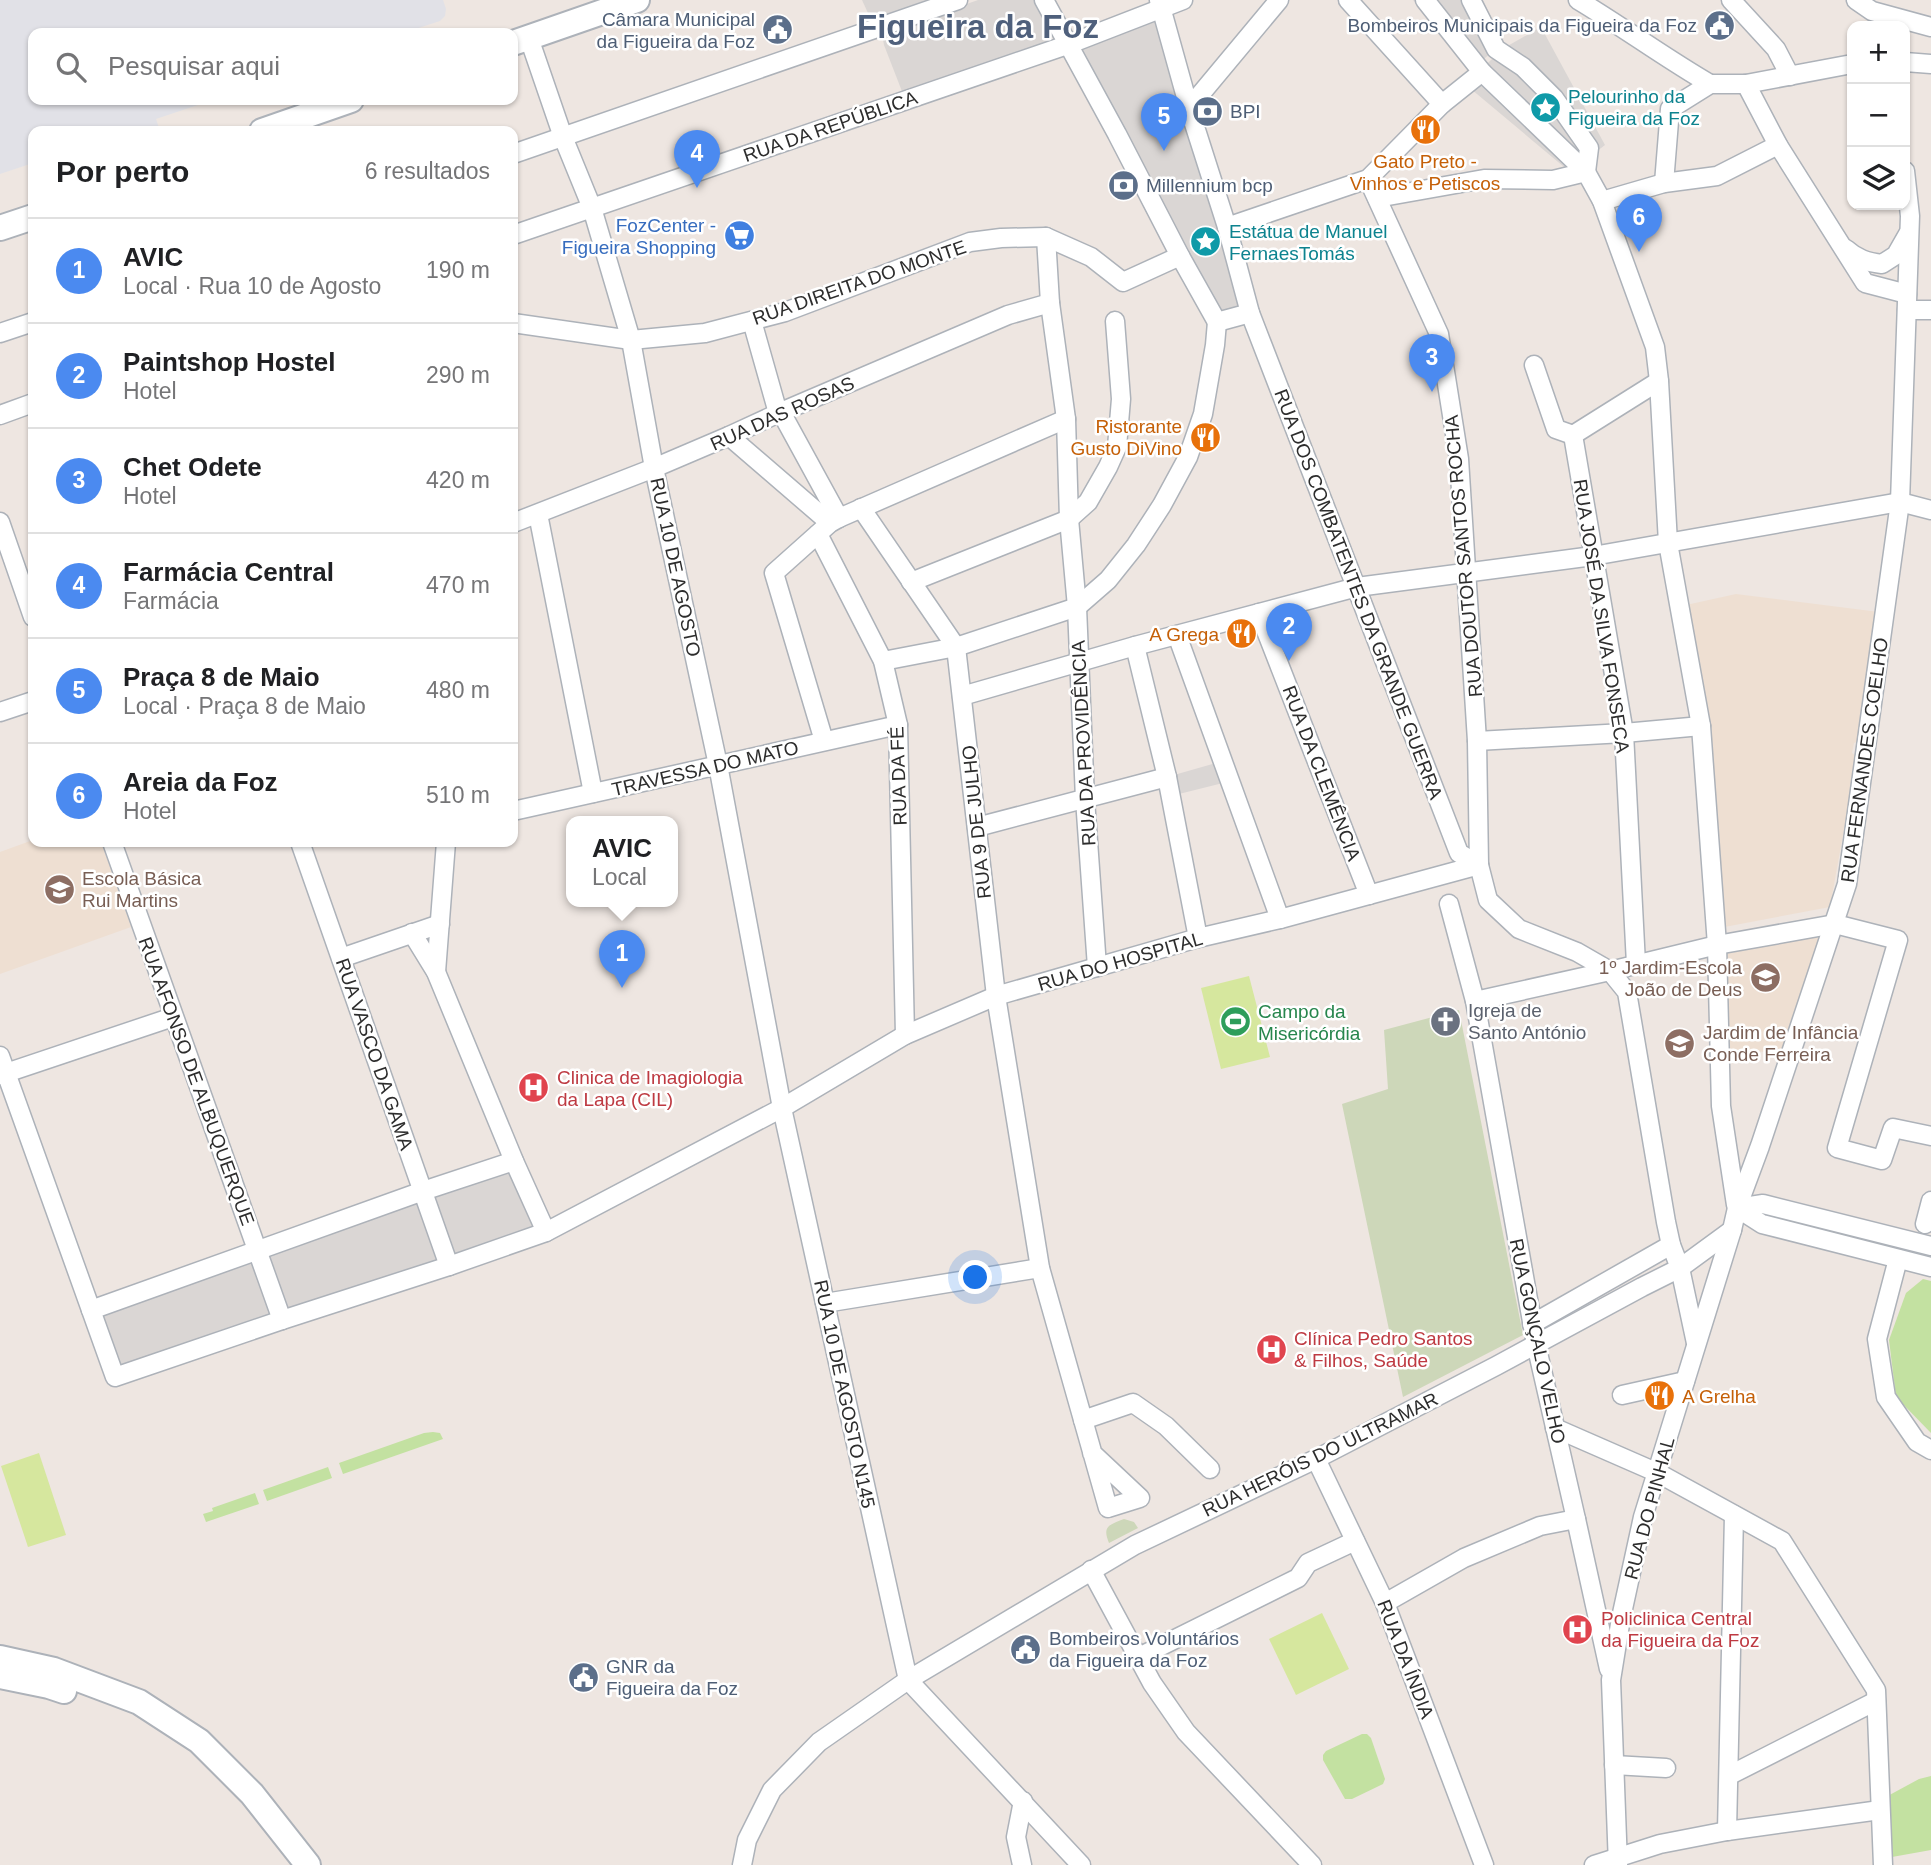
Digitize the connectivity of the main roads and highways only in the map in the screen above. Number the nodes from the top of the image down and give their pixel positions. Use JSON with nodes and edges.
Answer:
{"nodes":[{"id":1,"x":637,"y":0,"type":"edge"},
{"id":2,"x":521,"y":40,"type":"edge"},
{"id":3,"x":337,"y":105,"type":"edge"},
{"id":4,"x":276,"y":126,"type":"edge"},
{"id":5,"x":28,"y":219,"type":"edge"},
{"id":6,"x":0,"y":228,"type":"edge"},
{"id":7,"x":0,"y":1658,"type":"edge"},
{"id":8,"x":0,"y":1676,"type":"edge"},
{"id":9,"x":287,"y":1865,"type":"edge"},
{"id":10,"x":308,"y":1865,"type":"edge"}],
"edges":[{"from":1,"to":2,"type":"main road"},
{"from":3,"to":4,"type":"main road"},
{"from":5,"to":6,"type":"main road"},
{"from":7,"to":10,"type":"main road"},
{"from":8,"to":9,"type":"main road"}]}
